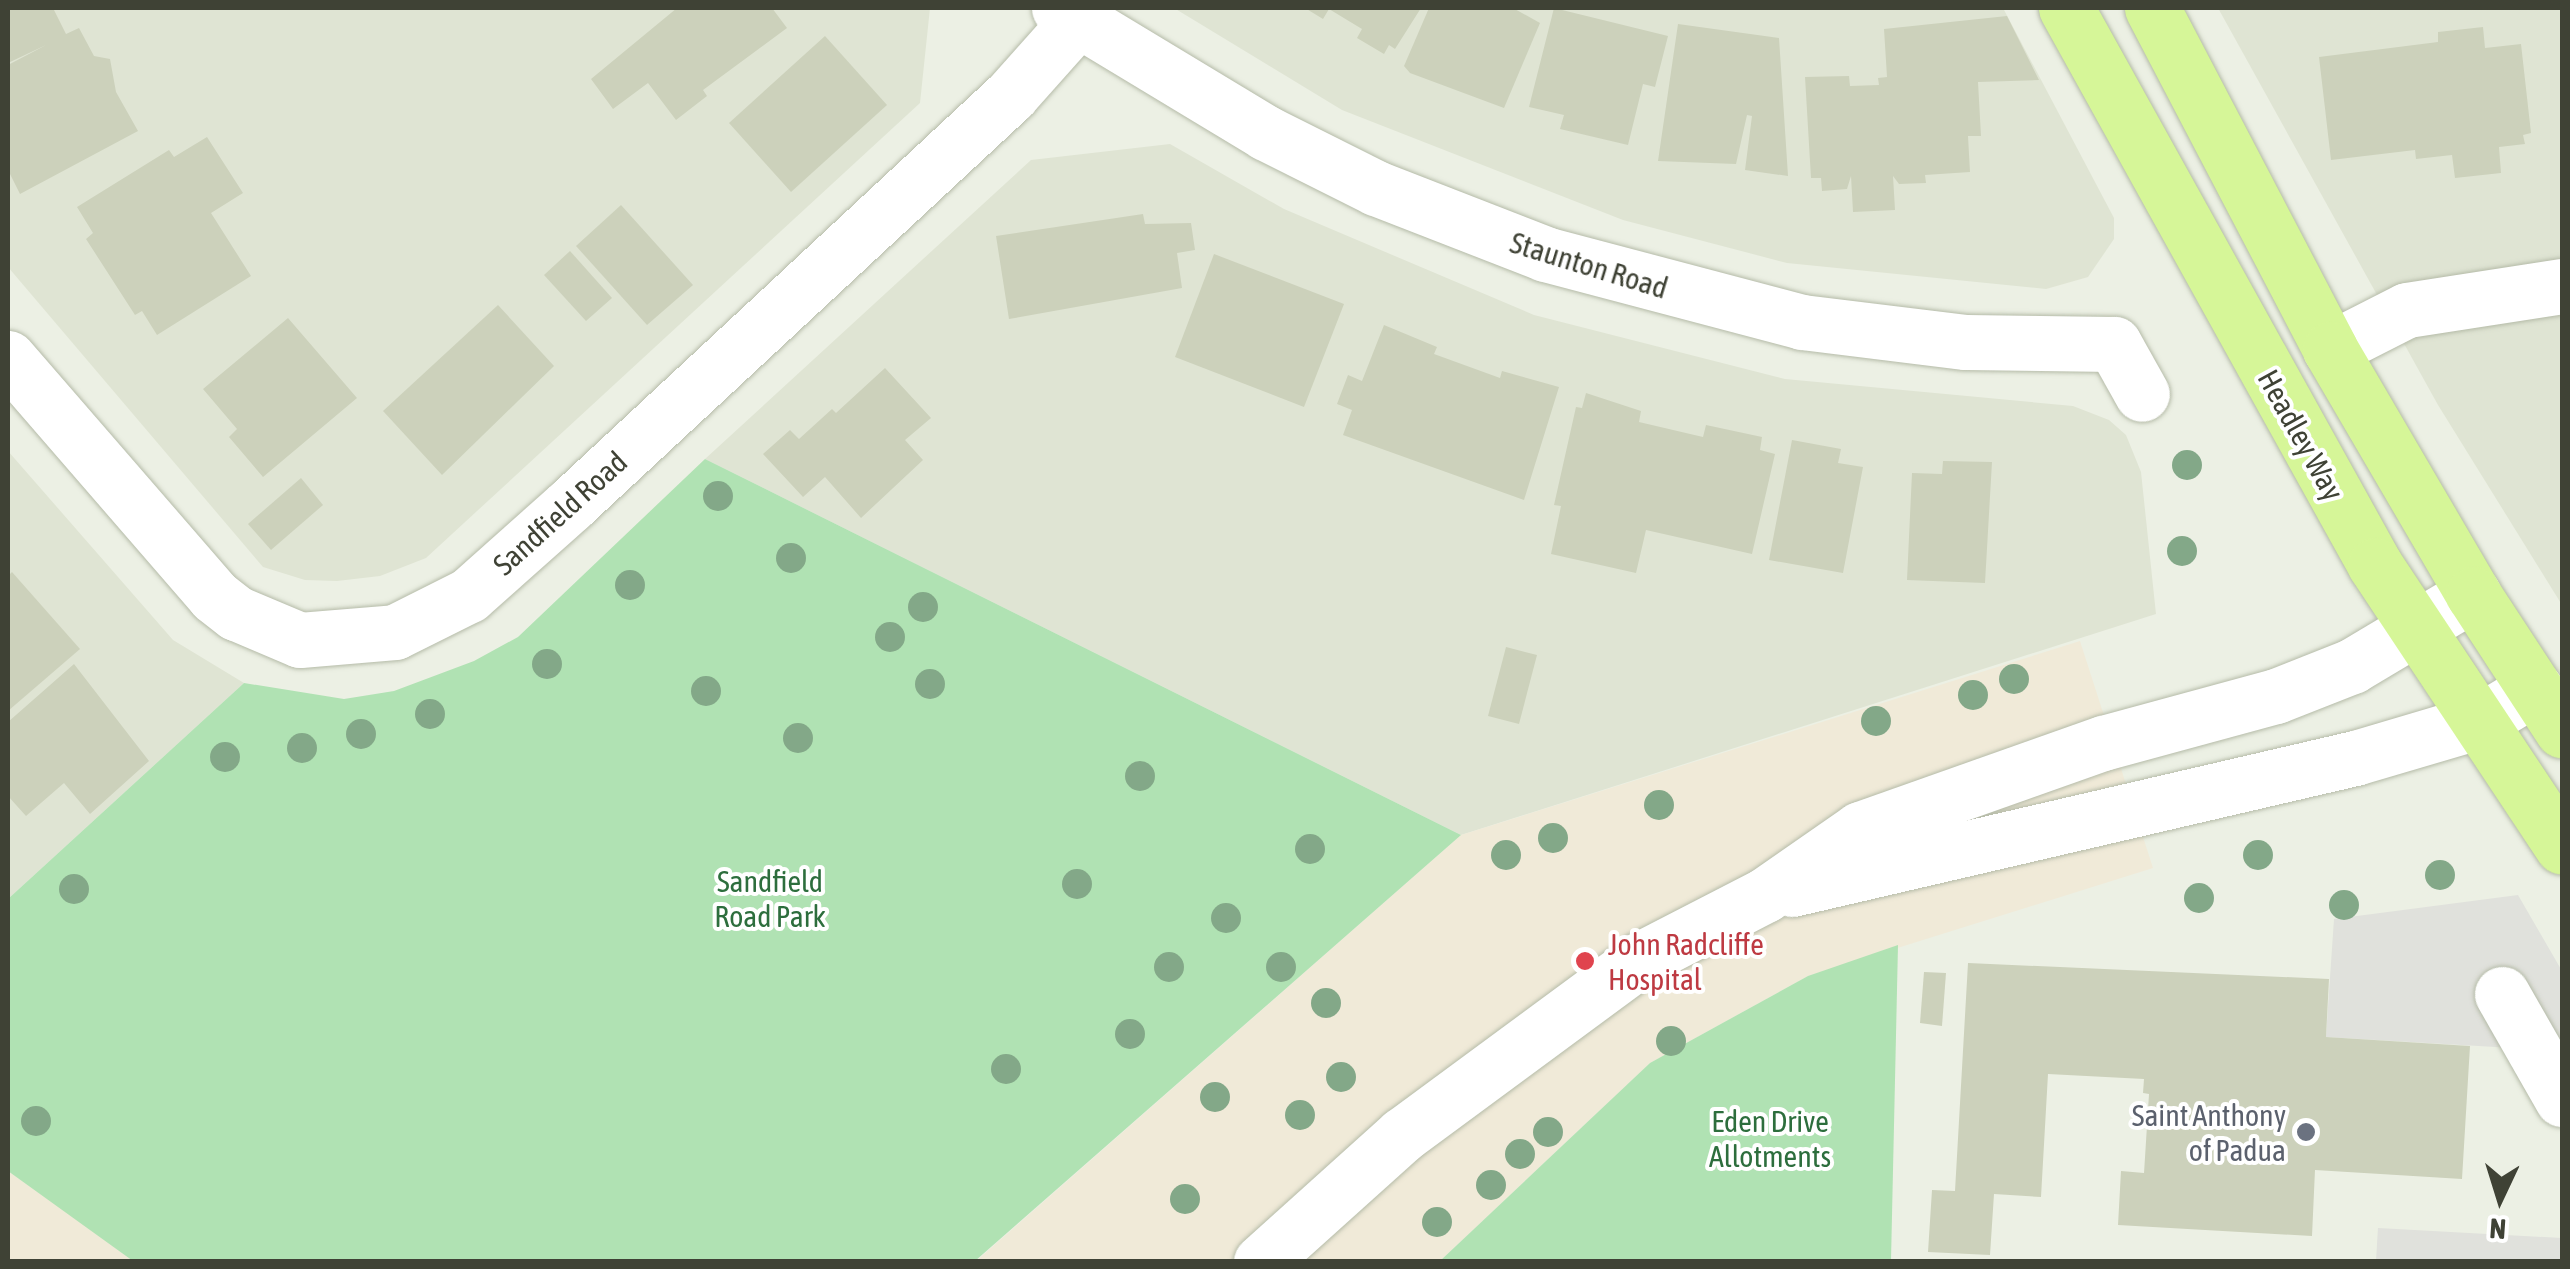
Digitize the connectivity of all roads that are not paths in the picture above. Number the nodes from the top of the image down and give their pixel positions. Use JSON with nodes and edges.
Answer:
{"nodes":[{"id":1,"x":2066,"y":8,"type":"edge"},
{"id":2,"x":2152,"y":8,"type":"edge"},
{"id":3,"x":1067,"y":15,"type":"edge"},
{"id":4,"x":2562,"y":286,"type":"edge"},
{"id":5,"x":2330,"y":350,"type":"junction"},
{"id":6,"x":8,"y":358,"type":"edge"},
{"id":7,"x":2142,"y":394,"type":"dead end"},
{"id":8,"x":2473,"y":594,"type":"junction"},
{"id":9,"x":2420,"y":628,"type":"junction"},
{"id":10,"x":2549,"y":709,"type":"edge"},
{"id":11,"x":2480,"y":720,"type":"junction"},
{"id":12,"x":2562,"y":846,"type":"edge"},
{"id":13,"x":1765,"y":895,"type":"junction"},
{"id":14,"x":2502,"y":994,"type":"dead end"},
{"id":15,"x":2562,"y":1099,"type":"edge"},
{"id":16,"x":1261,"y":1262,"type":"edge"}],
"edges":[{"from":1,"to":9,"type":"main road","name":"Headley Way"},
{"from":2,"to":5,"type":"main road"},
{"from":3,"to":6,"type":"street","name":"Sandfield Road"},
{"from":3,"to":7,"type":"street","name":"Staunton Road"},
{"from":4,"to":5,"type":"street"},
{"from":5,"to":8,"type":"main road"},
{"from":8,"to":9,"type":"street"},
{"from":8,"to":10,"type":"main road"},
{"from":9,"to":11,"type":"main road","name":"Headley Way"},
{"from":9,"to":13,"type":"street"},
{"from":10,"to":11,"type":"street"},
{"from":11,"to":12,"type":"main road","name":"Headley Way"},
{"from":11,"to":13,"type":"street"},
{"from":13,"to":16,"type":"street"},
{"from":14,"to":15,"type":"street"}]}
